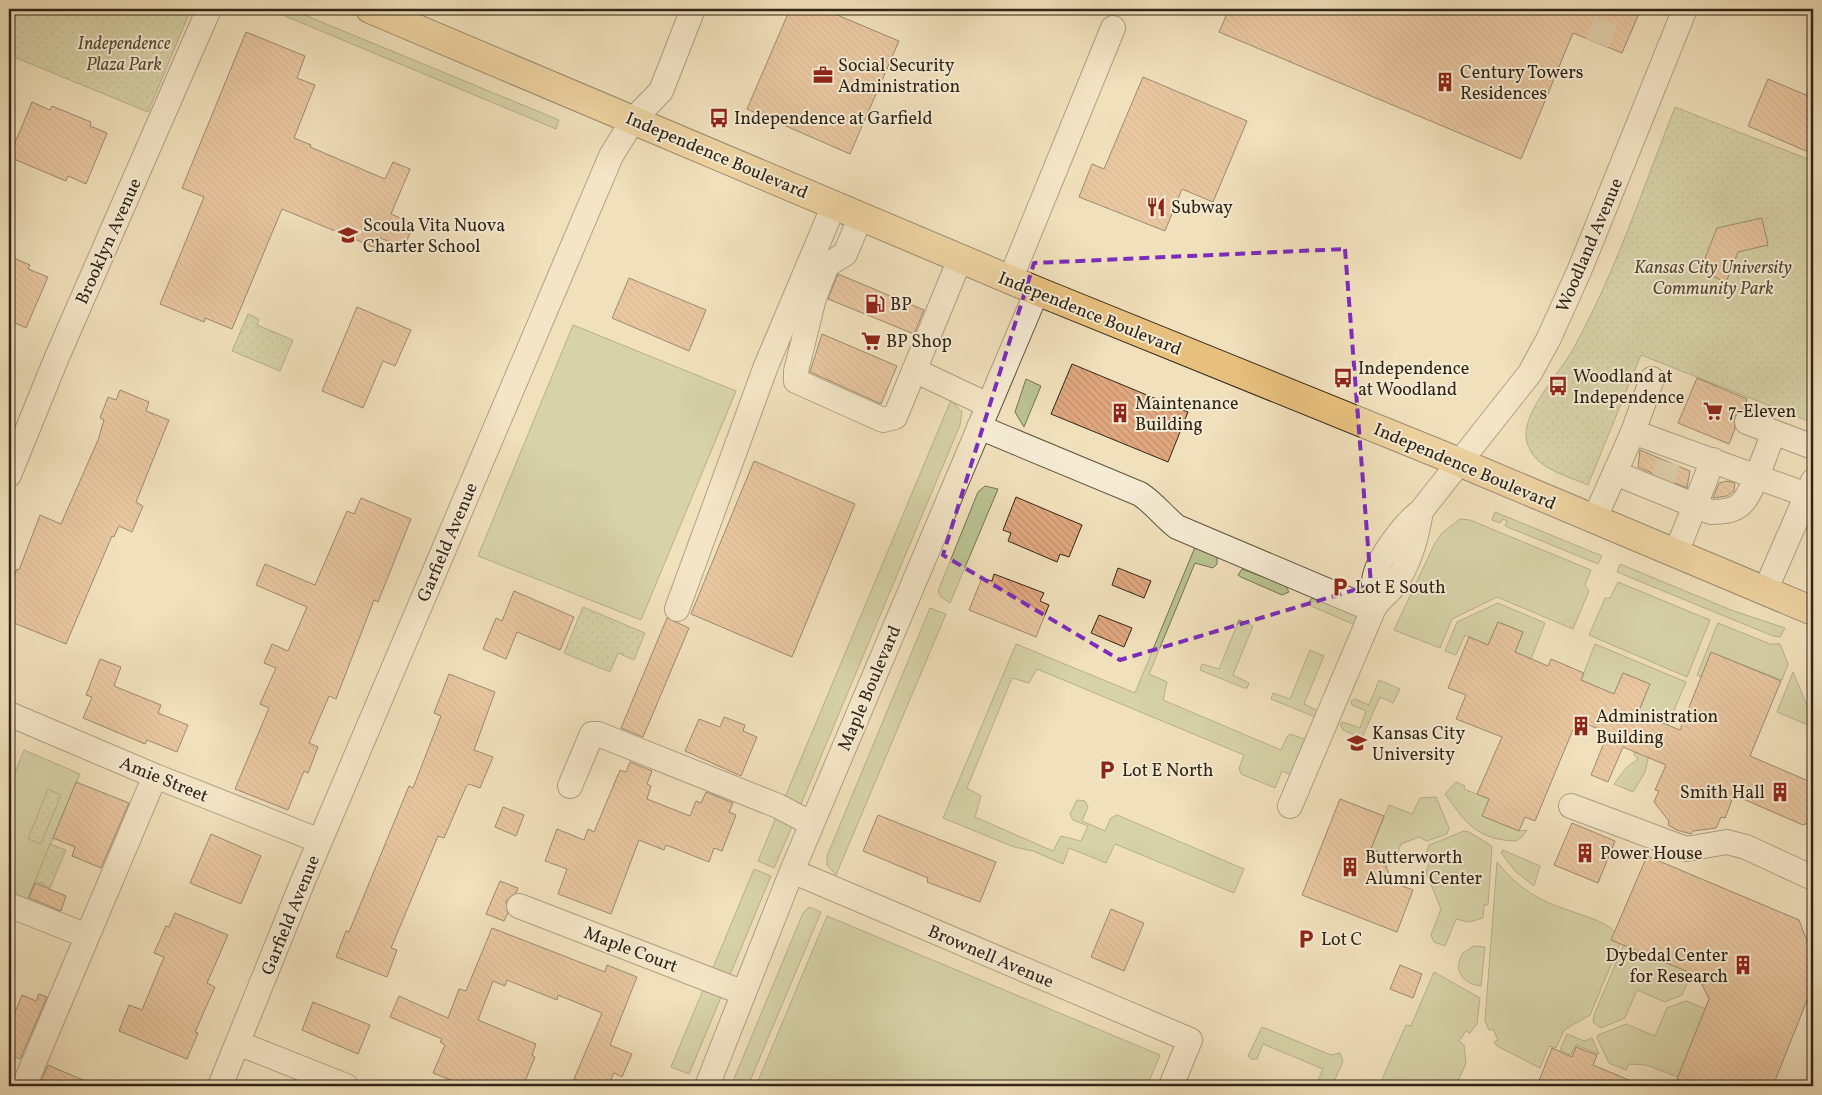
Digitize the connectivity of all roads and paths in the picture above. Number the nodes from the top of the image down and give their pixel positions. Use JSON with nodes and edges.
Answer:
{"nodes":[{"id":1,"x":209,"y":9,"type":"edge"},
{"id":2,"x":370,"y":9,"type":"edge"},
{"id":3,"x":693,"y":9,"type":"edge"},
{"id":4,"x":1685,"y":9,"type":"edge"},
{"id":5,"x":1113,"y":28,"type":"dead end"},
{"id":6,"x":634,"y":120,"type":"junction"},
{"id":7,"x":834,"y":205,"type":"junction"},
{"id":8,"x":861,"y":216,"type":"junction"},
{"id":9,"x":960,"y":259,"type":"junction"},
{"id":10,"x":1010,"y":280,"type":"junction"},
{"id":11,"x":1037,"y":291,"type":"junction"},
{"id":12,"x":914,"y":370,"type":"junction"},
{"id":13,"x":1652,"y":379,"type":"dead end"},
{"id":14,"x":988,"y":405,"type":"junction"},
{"id":15,"x":1747,"y":422,"type":"dead end"},
{"id":16,"x":979,"y":427,"type":"junction"},
{"id":17,"x":1633,"y":432,"type":"junction"},
{"id":18,"x":1774,"y":432,"type":"junction"},
{"id":19,"x":1813,"y":447,"type":"edge"},
{"id":20,"x":1713,"y":460,"type":"junction"},
{"id":21,"x":1459,"y":462,"type":"junction"},
{"id":22,"x":1615,"y":473,"type":"junction"},
{"id":23,"x":9,"y":474,"type":"edge"},
{"id":24,"x":1756,"y":476,"type":"junction"},
{"id":25,"x":1810,"y":488,"type":"edge"},
{"id":26,"x":1695,"y":506,"type":"junction"},
{"id":27,"x":1594,"y":520,"type":"junction"},
{"id":28,"x":1676,"y":553,"type":"junction"},
{"id":29,"x":1765,"y":591,"type":"junction"},
{"id":30,"x":1375,"y":605,"type":"junction"},
{"id":31,"x":677,"y":609,"type":"dead end"},
{"id":32,"x":1813,"y":611,"type":"edge"},
{"id":33,"x":9,"y":714,"type":"edge"},
{"id":34,"x":155,"y":776,"type":"junction"},
{"id":35,"x":570,"y":786,"type":"dead end"},
{"id":36,"x":1290,"y":806,"type":"dead end"},
{"id":37,"x":1571,"y":806,"type":"dead end"},
{"id":38,"x":812,"y":824,"type":"junction"},
{"id":39,"x":320,"y":841,"type":"junction"},
{"id":40,"x":792,"y":871,"type":"junction"},
{"id":41,"x":1813,"y":878,"type":"edge"},
{"id":42,"x":9,"y":905,"type":"edge"},
{"id":43,"x":519,"y":906,"type":"dead end"},
{"id":44,"x":87,"y":936,"type":"junction"},
{"id":45,"x":744,"y":993,"type":"junction"},
{"id":46,"x":238,"y":1043,"type":"junction"},
{"id":47,"x":24,"y":1086,"type":"edge"},
{"id":48,"x":220,"y":1086,"type":"edge"},
{"id":49,"x":346,"y":1086,"type":"edge"},
{"id":50,"x":707,"y":1086,"type":"edge"},
{"id":51,"x":1171,"y":1086,"type":"edge"}],
"edges":[{"from":1,"to":23,"type":"street","name":"Brooklyn Avenue"},
{"from":2,"to":6,"type":"main road","name":"Independence Boulevard"},
{"from":3,"to":6,"type":"street","name":"Garfield Avenue"},
{"from":4,"to":21,"type":"street","name":"Woodland Avenue"},
{"from":5,"to":10,"type":"street"},
{"from":6,"to":7,"type":"main road","name":"Independence Boulevard"},
{"from":6,"to":39,"type":"street","name":"Garfield Avenue"},
{"from":7,"to":8,"type":"main road","name":"Independence Boulevard"},
{"from":7,"to":31,"type":"street"},
{"from":8,"to":9,"type":"main road","name":"Independence Boulevard"},
{"from":8,"to":12,"type":"street"},
{"from":9,"to":10,"type":"main road","name":"Independence Boulevard"},
{"from":9,"to":12,"type":"street"},
{"from":10,"to":11,"type":"main road","name":"Independence Boulevard"},
{"from":11,"to":14,"type":"street","name":"Maple Boulevard"},
{"from":11,"to":21,"type":"main road","name":"Independence Boulevard"},
{"from":12,"to":14,"type":"street"},
{"from":13,"to":17,"type":"street"},
{"from":14,"to":16,"type":"street","name":"Maple Boulevard"},
{"from":15,"to":18,"type":"street"},
{"from":16,"to":30,"type":"street"},
{"from":16,"to":38,"type":"street","name":"Maple Boulevard"},
{"from":17,"to":20,"type":"street"},
{"from":17,"to":22,"type":"street"},
{"from":18,"to":19,"type":"street"},
{"from":18,"to":24,"type":"street"},
{"from":20,"to":24,"type":"street"},
{"from":20,"to":26,"type":"street"},
{"from":21,"to":27,"type":"main road","name":"Independence Boulevard"},
{"from":21,"to":30,"type":"street","name":"Woodland Avenue"},
{"from":22,"to":26,"type":"street"},
{"from":22,"to":27,"type":"street"},
{"from":24,"to":25,"type":"street"},
{"from":24,"to":26,"type":"street"},
{"from":25,"to":29,"type":"street"},
{"from":26,"to":28,"type":"street"},
{"from":27,"to":28,"type":"main road","name":"Independence Boulevard"},
{"from":28,"to":29,"type":"main road","name":"Independence Boulevard"},
{"from":29,"to":32,"type":"main road","name":"Independence Boulevard"},
{"from":30,"to":36,"type":"street"},
{"from":33,"to":34,"type":"street","name":"Amie Street"},
{"from":34,"to":39,"type":"street","name":"Amie Street"},
{"from":34,"to":44,"type":"street"},
{"from":35,"to":38,"type":"street"},
{"from":37,"to":41,"type":"street"},
{"from":38,"to":40,"type":"street","name":"Maple Boulevard"},
{"from":39,"to":46,"type":"street","name":"Garfield Avenue"},
{"from":40,"to":45,"type":"street","name":"Maple Boulevard"},
{"from":40,"to":51,"type":"street","name":"Brownell Avenue"},
{"from":42,"to":44,"type":"street"},
{"from":43,"to":45,"type":"street","name":"Maple Court"},
{"from":44,"to":47,"type":"street"},
{"from":45,"to":50,"type":"street","name":"Maple Boulevard"},
{"from":46,"to":48,"type":"street","name":"Garfield Avenue"},
{"from":46,"to":49,"type":"street"}]}
